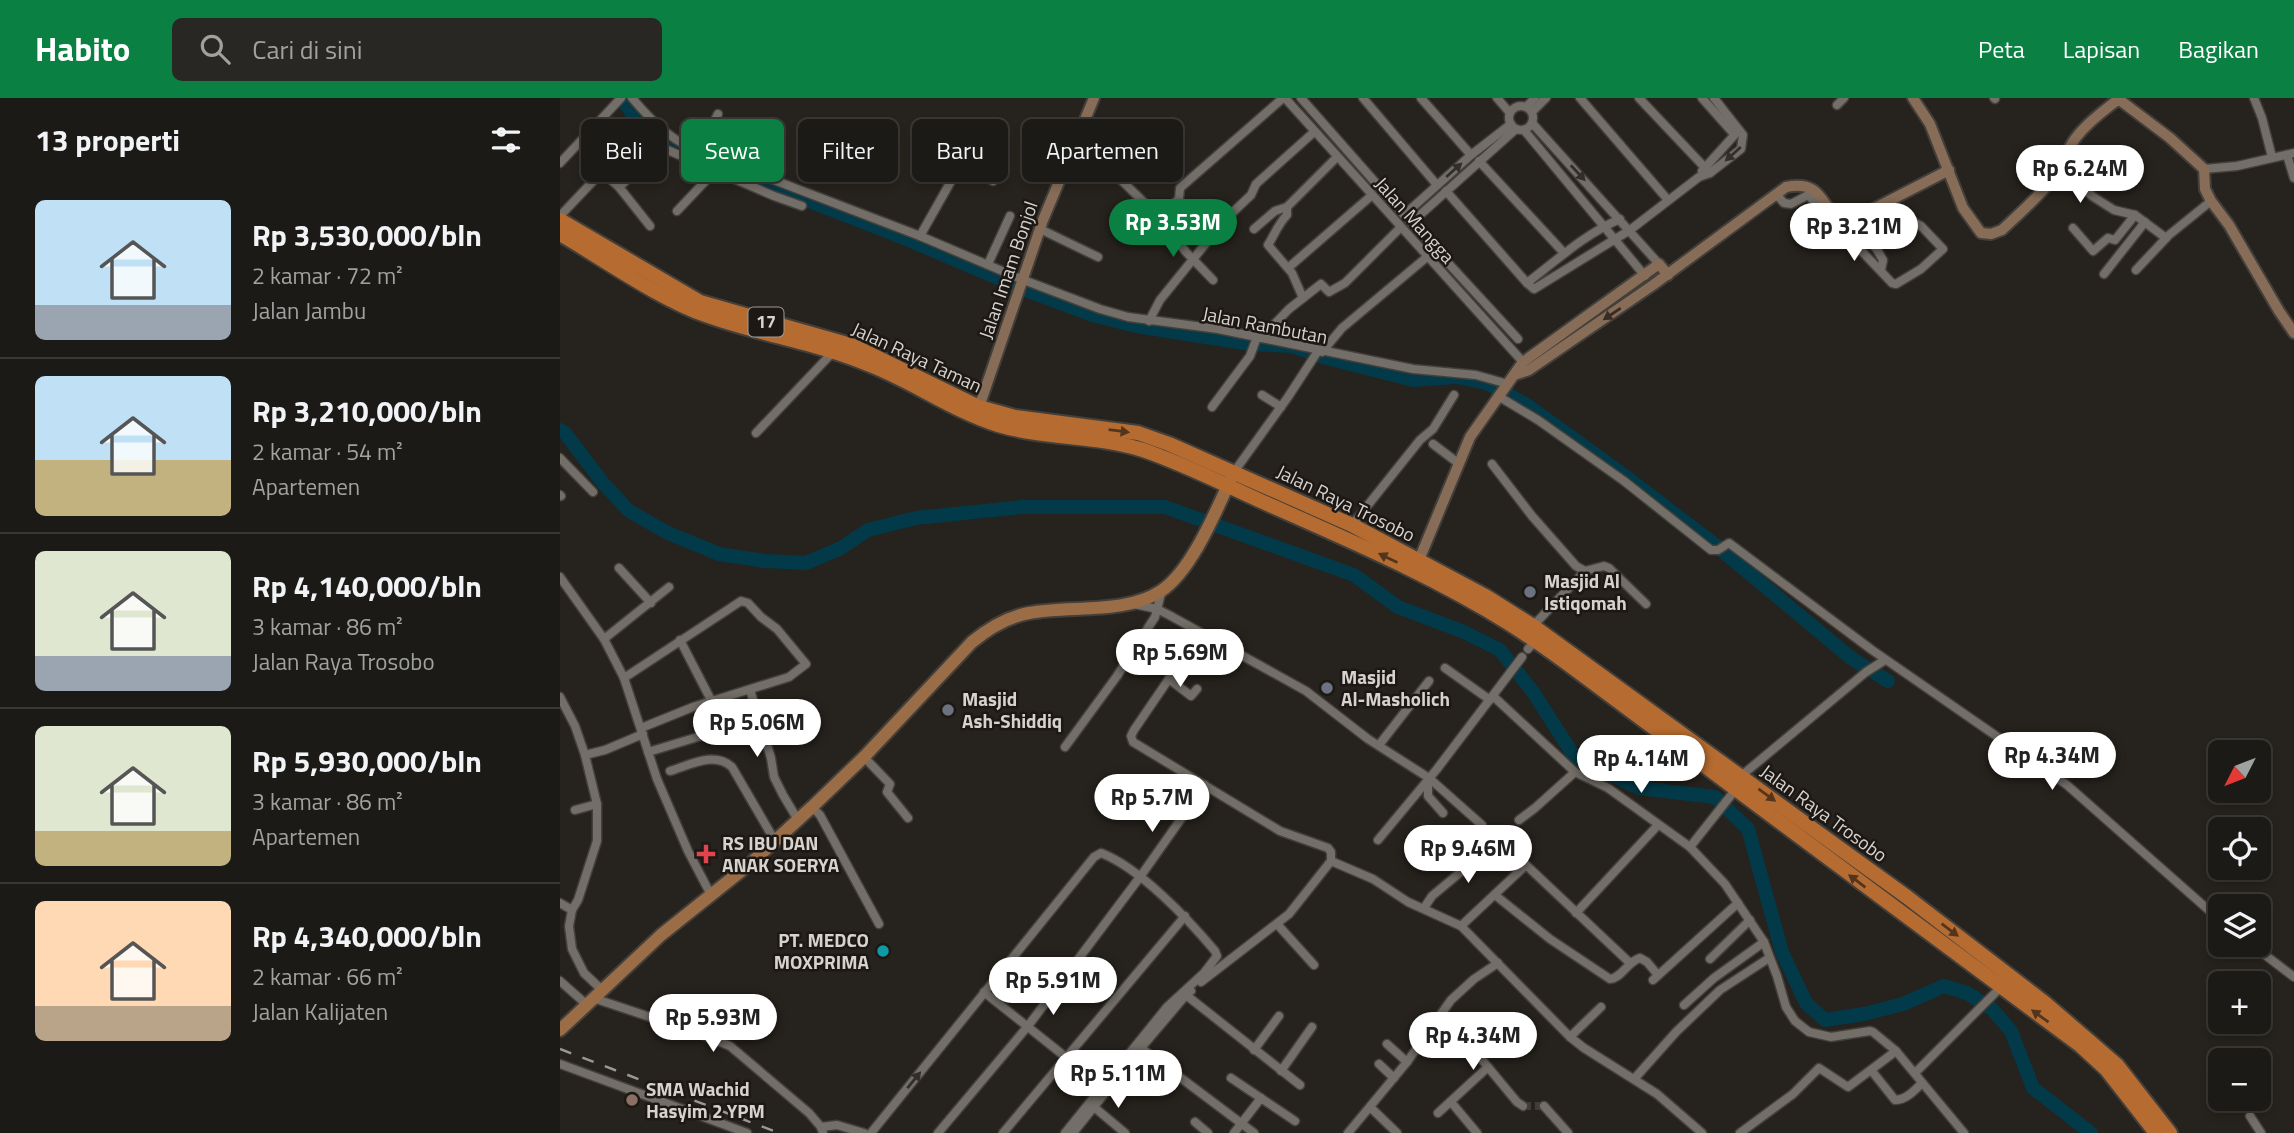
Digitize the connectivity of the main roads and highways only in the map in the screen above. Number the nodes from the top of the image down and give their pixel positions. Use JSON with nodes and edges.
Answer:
{"nodes":[{"id":1,"x":560,"y":218,"type":"edge"},
{"id":2,"x":560,"y":234,"type":"edge"},
{"id":3,"x":978,"y":411,"type":"junction"},
{"id":4,"x":1234,"y":471,"type":"junction"},
{"id":5,"x":1228,"y":486,"type":"junction"},
{"id":6,"x":1532,"y":639,"type":"junction"},
{"id":7,"x":1736,"y":787,"type":"junction"},
{"id":8,"x":1913,"y":902,"type":"junction"},
{"id":9,"x":1903,"y":915,"type":"junction"},
{"id":10,"x":562,"y":1025,"type":"edge"},
{"id":11,"x":2156,"y":1133,"type":"edge"},
{"id":12,"x":2170,"y":1133,"type":"edge"}],
"edges":[{"from":1,"to":3,"type":"highway","name":"Jalan Raya Taman","number":"17"},
{"from":2,"to":3,"type":"highway","name":"Jalan Raya Taman","number":"17"},
{"from":3,"to":4,"type":"highway","name":"Jalan Raya Taman","number":"17","one_way":true},
{"from":3,"to":5,"type":"highway","name":"Jalan Raya Taman","number":"17"},
{"from":4,"to":5,"type":"main road"},
{"from":4,"to":6,"type":"highway","name":"Jalan Raya Trosobo","number":"17"},
{"from":6,"to":5,"type":"highway","name":"Jalan Raya Trosobo","number":"17","one_way":true},
{"from":5,"to":10,"type":"main road"},
{"from":6,"to":7,"type":"highway","name":"Jalan Raya Trosobo","number":"17"},
{"from":7,"to":8,"type":"highway","name":"Jalan Raya Trosobo","number":"17","one_way":true},
{"from":9,"to":7,"type":"highway","name":"Jalan Raya Trosobo","number":"17","one_way":true},
{"from":8,"to":9,"type":"highway"},
{"from":8,"to":12,"type":"highway","name":"Jalan Raya Trosobo","number":"17","one_way":true},
{"from":11,"to":9,"type":"highway","name":"Jalan Raya Trosobo","number":"17","one_way":true}]}
